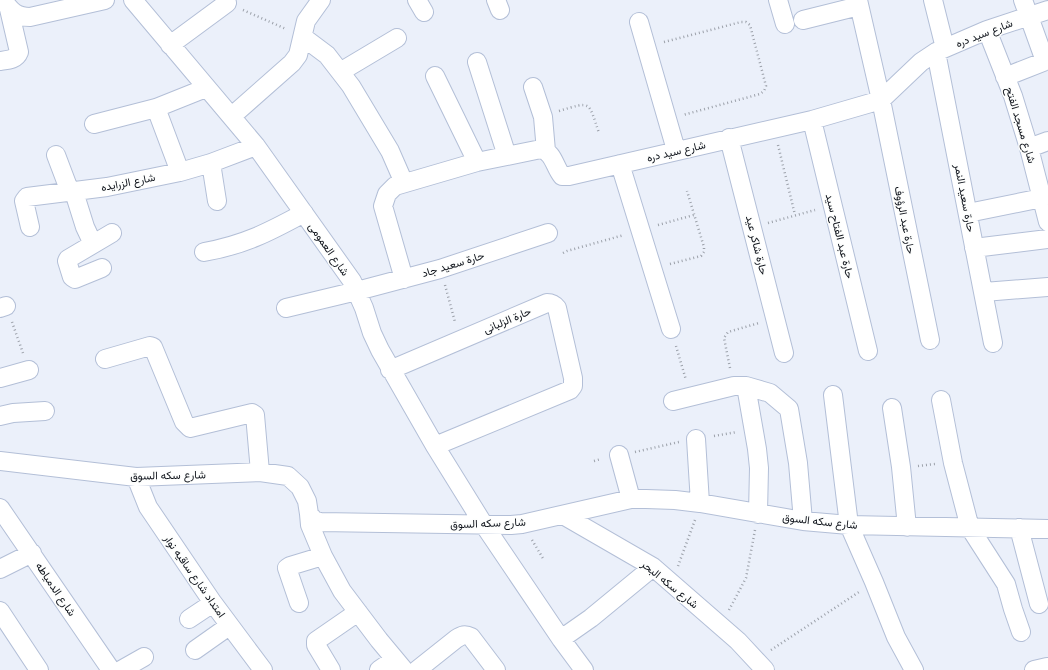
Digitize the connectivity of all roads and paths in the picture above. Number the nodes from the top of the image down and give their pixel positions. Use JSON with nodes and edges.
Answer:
{"nodes":[{"id":1,"x":105,"y":0,"type":"edge"},
{"id":2,"x":133,"y":0,"type":"edge"},
{"id":3,"x":321,"y":0,"type":"edge"},
{"id":4,"x":778,"y":0,"type":"edge"},
{"id":5,"x":933,"y":0,"type":"edge"},
{"id":6,"x":226,"y":1,"type":"edge"},
{"id":7,"x":858,"y":3,"type":"edge"},
{"id":8,"x":6,"y":4,"type":"edge"},
{"id":9,"x":1026,"y":8,"type":"edge"},
{"id":10,"x":1048,"y":10,"type":"edge"},
{"id":11,"x":803,"y":20,"type":"dead end"},
{"id":12,"x":639,"y":22,"type":"dead end"},
{"id":13,"x":785,"y":24,"type":"dead end"},
{"id":14,"x":986,"y":30,"type":"junction"},
{"id":15,"x":302,"y":37,"type":"junction"},
{"id":16,"x":397,"y":38,"type":"dead end"},
{"id":17,"x":170,"y":45,"type":"junction"},
{"id":18,"x":646,"y":47,"type":"junction"},
{"id":19,"x":941,"y":50,"type":"junction"},
{"id":20,"x":0,"y":61,"type":"edge"},
{"id":21,"x":1047,"y":61,"type":"edge"},
{"id":22,"x":477,"y":62,"type":"dead end"},
{"id":23,"x":340,"y":72,"type":"junction"},
{"id":24,"x":435,"y":76,"type":"dead end"},
{"id":25,"x":1005,"y":77,"type":"junction"},
{"id":26,"x":532,"y":87,"type":"dead end"},
{"id":27,"x":206,"y":88,"type":"junction"},
{"id":28,"x":881,"y":100,"type":"junction"},
{"id":29,"x":156,"y":108,"type":"junction"},
{"id":30,"x":232,"y":116,"type":"junction"},
{"id":31,"x":543,"y":117,"type":"junction"},
{"id":32,"x":667,"y":120,"type":"junction"},
{"id":33,"x":812,"y":120,"type":"junction"},
{"id":34,"x":94,"y":124,"type":"dead end"},
{"id":35,"x":774,"y":129,"type":"junction"},
{"id":36,"x":599,"y":133,"type":"dead end"},
{"id":37,"x":729,"y":138,"type":"junction"},
{"id":38,"x":1048,"y":141,"type":"edge"},
{"id":39,"x":256,"y":146,"type":"junction"},
{"id":40,"x":1029,"y":148,"type":"junction"},
{"id":41,"x":546,"y":150,"type":"junction"},
{"id":42,"x":676,"y":150,"type":"junction"},
{"id":43,"x":56,"y":155,"type":"dead end"},
{"id":44,"x":507,"y":156,"type":"junction"},
{"id":45,"x":477,"y":162,"type":"junction"},
{"id":46,"x":211,"y":163,"type":"junction"},
{"id":47,"x":620,"y":164,"type":"junction"},
{"id":48,"x":180,"y":172,"type":"junction"},
{"id":49,"x":404,"y":183,"type":"junction"},
{"id":50,"x":687,"y":191,"type":"dead end"},
{"id":51,"x":72,"y":192,"type":"junction"},
{"id":52,"x":217,"y":201,"type":"dead end"},
{"id":53,"x":1044,"y":201,"type":"edge"},
{"id":54,"x":832,"y":205,"type":"junction"},
{"id":55,"x":304,"y":213,"type":"junction"},
{"id":56,"x":968,"y":213,"type":"junction"},
{"id":57,"x":795,"y":215,"type":"junction"},
{"id":58,"x":694,"y":216,"type":"junction"},
{"id":59,"x":1048,"y":222,"type":"edge"},
{"id":60,"x":30,"y":227,"type":"dead end"},
{"id":61,"x":752,"y":227,"type":"junction"},
{"id":62,"x":640,"y":230,"type":"junction"},
{"id":63,"x":112,"y":233,"type":"dead end"},
{"id":64,"x":548,"y":233,"type":"dead end"},
{"id":65,"x":1048,"y":239,"type":"edge"},
{"id":66,"x":93,"y":244,"type":"junction"},
{"id":67,"x":974,"y":248,"type":"junction"},
{"id":68,"x":204,"y":252,"type":"dead end"},
{"id":69,"x":564,"y":253,"type":"dead end"},
{"id":70,"x":102,"y":268,"type":"dead end"},
{"id":71,"x":652,"y":268,"type":"junction"},
{"id":72,"x":440,"y":269,"type":"junction"},
{"id":73,"x":404,"y":279,"type":"junction"},
{"id":74,"x":1048,"y":287,"type":"edge"},
{"id":75,"x":357,"y":292,"type":"junction"},
{"id":76,"x":984,"y":292,"type":"junction"},
{"id":77,"x":3,"y":307,"type":"edge"},
{"id":78,"x":286,"y":308,"type":"dead end"},
{"id":79,"x":775,"y":318,"type":"junction"},
{"id":80,"x":671,"y":328,"type":"joint"},
{"id":81,"x":460,"y":340,"type":"junction"},
{"id":82,"x":930,"y":340,"type":"dead end"},
{"id":83,"x":993,"y":343,"type":"dead end"},
{"id":84,"x":868,"y":351,"type":"dead end"},
{"id":85,"x":784,"y":353,"type":"dead end"},
{"id":86,"x":105,"y":359,"type":"dead end"},
{"id":87,"x":29,"y":370,"type":"joint"},
{"id":88,"x":390,"y":370,"type":"junction"},
{"id":89,"x":0,"y":378,"type":"edge"},
{"id":90,"x":740,"y":386,"type":"junction"},
{"id":91,"x":833,"y":395,"type":"dead end"},
{"id":92,"x":691,"y":397,"type":"junction"},
{"id":93,"x":941,"y":400,"type":"dead end"},
{"id":94,"x":673,"y":401,"type":"dead end"},
{"id":95,"x":892,"y":408,"type":"dead end"},
{"id":96,"x":45,"y":411,"type":"dead end"},
{"id":97,"x":0,"y":416,"type":"edge"},
{"id":98,"x":755,"y":430,"type":"junction"},
{"id":99,"x":696,"y":438,"type":"junction"},
{"id":100,"x":436,"y":446,"type":"junction"},
{"id":101,"x":619,"y":455,"type":"junction"},
{"id":102,"x":0,"y":461,"type":"edge"},
{"id":103,"x":594,"y":461,"type":"dead end"},
{"id":104,"x":953,"y":463,"type":"junction"},
{"id":105,"x":901,"y":466,"type":"junction"},
{"id":106,"x":260,"y":472,"type":"junction"},
{"id":107,"x":136,"y":477,"type":"junction"},
{"id":108,"x":631,"y":499,"type":"junction"},
{"id":109,"x":700,"y":503,"type":"junction"},
{"id":110,"x":0,"y":508,"type":"edge"},
{"id":111,"x":310,"y":514,"type":"junction"},
{"id":112,"x":563,"y":514,"type":"junction"},
{"id":113,"x":758,"y":514,"type":"junction"},
{"id":114,"x":803,"y":521,"type":"junction"},
{"id":115,"x":484,"y":525,"type":"junction"},
{"id":116,"x":849,"y":525,"type":"junction"},
{"id":117,"x":907,"y":527,"type":"junction"},
{"id":118,"x":970,"y":528,"type":"junction"},
{"id":119,"x":1019,"y":528,"type":"junction"},
{"id":120,"x":1048,"y":529,"type":"edge"},
{"id":121,"x":32,"y":553,"type":"junction"},
{"id":122,"x":323,"y":556,"type":"junction"},
{"id":123,"x":653,"y":567,"type":"junction"},
{"id":124,"x":0,"y":569,"type":"edge"},
{"id":125,"x":874,"y":582,"type":"junction"},
{"id":126,"x":671,"y":583,"type":"junction"},
{"id":127,"x":213,"y":603,"type":"junction"},
{"id":128,"x":299,"y":603,"type":"dead end"},
{"id":129,"x":1039,"y":604,"type":"dead end"},
{"id":130,"x":0,"y":610,"type":"edge"},
{"id":131,"x":358,"y":612,"type":"junction"},
{"id":132,"x":189,"y":619,"type":"dead end"},
{"id":133,"x":718,"y":623,"type":"junction"},
{"id":134,"x":230,"y":626,"type":"junction"},
{"id":135,"x":1021,"y":632,"type":"dead end"},
{"id":136,"x":561,"y":639,"type":"junction"},
{"id":137,"x":194,"y":650,"type":"dead end"},
{"id":138,"x":144,"y":657,"type":"dead end"},
{"id":139,"x":399,"y":665,"type":"edge"},
{"id":140,"x":760,"y":665,"type":"edge"},
{"id":141,"x":39,"y":670,"type":"edge"},
{"id":142,"x":111,"y":670,"type":"edge"},
{"id":143,"x":121,"y":670,"type":"edge"},
{"id":144,"x":263,"y":670,"type":"edge"},
{"id":145,"x":331,"y":670,"type":"edge"},
{"id":146,"x":379,"y":670,"type":"edge"},
{"id":147,"x":417,"y":670,"type":"edge"},
{"id":148,"x":496,"y":670,"type":"edge"},
{"id":149,"x":584,"y":670,"type":"edge"},
{"id":150,"x":914,"y":670,"type":"edge"}],
"edges":[{"from":1,"to":8,"type":"street"},
{"from":2,"to":17,"type":"street","name":"شارع العمومى"},
{"from":3,"to":15,"type":"street"},
{"from":4,"to":13,"type":"street"},
{"from":5,"to":19,"type":"street","name":"حارة سعيد النمر"},
{"from":6,"to":15,"type":"path"},
{"from":6,"to":17,"type":"street"},
{"from":7,"to":11,"type":"street"},
{"from":7,"to":28,"type":"street","name":"حارة عبد الرؤوف"},
{"from":8,"to":20,"type":"street"},
{"from":9,"to":10,"type":"street","name":"شارع سيد دره"},
{"from":9,"to":14,"type":"street","name":"شارع سيد دره"},
{"from":9,"to":21,"type":"street"},
{"from":12,"to":18,"type":"street"},
{"from":14,"to":19,"type":"street","name":"شارع سيد دره"},
{"from":14,"to":25,"type":"street","name":"شارع مسجد الفتح"},
{"from":15,"to":23,"type":"street"},
{"from":15,"to":30,"type":"street"},
{"from":16,"to":23,"type":"street"},
{"from":17,"to":27,"type":"street","name":"شارع العمومى"},
{"from":18,"to":32,"type":"street"},
{"from":18,"to":32,"type":"path"},
{"from":19,"to":28,"type":"street","name":"شارع سيد دره"},
{"from":19,"to":56,"type":"street","name":"حارة سعيد النمر"},
{"from":21,"to":25,"type":"street"},
{"from":22,"to":44,"type":"street"},
{"from":23,"to":49,"type":"street"},
{"from":24,"to":45,"type":"street"},
{"from":25,"to":40,"type":"street","name":"شارع مسجد الفتح"},
{"from":26,"to":31,"type":"street"},
{"from":27,"to":29,"type":"street"},
{"from":27,"to":30,"type":"street","name":"شارع العمومى"},
{"from":28,"to":33,"type":"street","name":"شارع سيد دره"},
{"from":28,"to":82,"type":"street","name":"حارة عبد الرؤوف"},
{"from":29,"to":34,"type":"street"},
{"from":29,"to":48,"type":"street"},
{"from":30,"to":39,"type":"street","name":"شارع العمومى"},
{"from":31,"to":36,"type":"path"},
{"from":31,"to":41,"type":"street"},
{"from":32,"to":42,"type":"street"},
{"from":33,"to":35,"type":"street","name":"شارع سيد دره"},
{"from":33,"to":54,"type":"street","name":"حارة عبد الفتاح سيد"},
{"from":35,"to":37,"type":"street","name":"شارع سيد دره"},
{"from":35,"to":57,"type":"path"},
{"from":37,"to":42,"type":"street","name":"شارع سيد دره"},
{"from":37,"to":61,"type":"street","name":"حارة شاكر عيد"},
{"from":38,"to":40,"type":"street"},
{"from":39,"to":46,"type":"street","name":"شارع الزرايده"},
{"from":39,"to":55,"type":"street","name":"شارع العمومى"},
{"from":40,"to":53,"type":"street","name":"شارع مسجد الفتح"},
{"from":41,"to":44,"type":"street"},
{"from":41,"to":47,"type":"street","name":"شارع سيد دره"},
{"from":42,"to":47,"type":"street","name":"شارع سيد دره"},
{"from":43,"to":51,"type":"street"},
{"from":44,"to":45,"type":"street"},
{"from":45,"to":49,"type":"street"},
{"from":46,"to":48,"type":"street","name":"شارع الزرايده"},
{"from":46,"to":52,"type":"street"},
{"from":47,"to":62,"type":"street"},
{"from":48,"to":51,"type":"street","name":"شارع الزرايده"},
{"from":49,"to":73,"type":"street"},
{"from":50,"to":58,"type":"path"},
{"from":51,"to":60,"type":"street","name":"شارع الزرايده"},
{"from":51,"to":66,"type":"street"},
{"from":53,"to":56,"type":"street"},
{"from":53,"to":59,"type":"street","name":"شارع مسجد الفتح"},
{"from":54,"to":57,"type":"path"},
{"from":54,"to":84,"type":"street","name":"حارة عبد الفتاح سيد"},
{"from":55,"to":68,"type":"street"},
{"from":55,"to":75,"type":"street","name":"شارع العمومى"},
{"from":56,"to":67,"type":"street","name":"حارة سعيد النمر"},
{"from":57,"to":61,"type":"path"},
{"from":58,"to":62,"type":"path"},
{"from":58,"to":71,"type":"path"},
{"from":61,"to":79,"type":"street","name":"حارة شاكر عيد"},
{"from":62,"to":69,"type":"path"},
{"from":62,"to":71,"type":"street"},
{"from":63,"to":66,"type":"street"},
{"from":64,"to":72,"type":"street","name":"حارة سعيد جاد"},
{"from":65,"to":67,"type":"street"},
{"from":66,"to":70,"type":"street"},
{"from":67,"to":76,"type":"street","name":"حارة سعيد النمر"},
{"from":71,"to":80,"type":"street"},
{"from":72,"to":73,"type":"street","name":"حارة سعيد جاد"},
{"from":72,"to":81,"type":"path"},
{"from":73,"to":75,"type":"street","name":"حارة سعيد جاد"},
{"from":74,"to":76,"type":"street"},
{"from":75,"to":78,"type":"street","name":"حارة سعيد جاد"},
{"from":75,"to":88,"type":"street","name":"شارع العمومى"},
{"from":76,"to":83,"type":"street","name":"حارة سعيد النمر"},
{"from":77,"to":87,"type":"path"},
{"from":79,"to":85,"type":"street","name":"حارة شاكر عيد"},
{"from":79,"to":90,"type":"path"},
{"from":80,"to":92,"type":"path"},
{"from":81,"to":88,"type":"street","name":"حارة الزلبانى"},
{"from":81,"to":100,"type":"street","name":"حارة الزلبانى"},
{"from":86,"to":106,"type":"street"},
{"from":87,"to":89,"type":"street"},
{"from":88,"to":100,"type":"street","name":"شارع العمومى"},
{"from":90,"to":92,"type":"street"},
{"from":90,"to":98,"type":"street"},
{"from":90,"to":114,"type":"street"},
{"from":91,"to":116,"type":"street"},
{"from":92,"to":94,"type":"street"},
{"from":93,"to":104,"type":"street"},
{"from":95,"to":105,"type":"street"},
{"from":96,"to":97,"type":"street"},
{"from":98,"to":99,"type":"path"},
{"from":98,"to":113,"type":"street"},
{"from":99,"to":101,"type":"path"},
{"from":99,"to":109,"type":"street"},
{"from":100,"to":115,"type":"street","name":"شارع العمومى"},
{"from":101,"to":103,"type":"path"},
{"from":101,"to":108,"type":"street"},
{"from":102,"to":107,"type":"street","name":"شارع سكه السوق"},
{"from":104,"to":105,"type":"path"},
{"from":104,"to":118,"type":"street"},
{"from":105,"to":117,"type":"street"},
{"from":106,"to":107,"type":"street","name":"شارع سكه السوق"},
{"from":106,"to":111,"type":"street","name":"شارع سكه السوق"},
{"from":107,"to":127,"type":"street","name":"امتداد شارع ساقيه نوار"},
{"from":108,"to":109,"type":"street","name":"شارع سكه السوق"},
{"from":108,"to":112,"type":"street","name":"شارع سكه السوق"},
{"from":109,"to":113,"type":"street","name":"شارع سكه السوق"},
{"from":109,"to":126,"type":"path"},
{"from":110,"to":121,"type":"street","name":"شارع الدمياطه"},
{"from":111,"to":115,"type":"street","name":"شارع سكه السوق"},
{"from":111,"to":122,"type":"street"},
{"from":112,"to":115,"type":"street","name":"شارع سكه السوق"},
{"from":112,"to":123,"type":"street","name":"شارع سكه البحر"},
{"from":113,"to":114,"type":"street","name":"شارع سكه السوق"},
{"from":113,"to":133,"type":"path"},
{"from":114,"to":116,"type":"street","name":"شارع سكه السوق"},
{"from":115,"to":136,"type":"street","name":"شارع العمومى"},
{"from":116,"to":117,"type":"street","name":"شارع سكه السوق"},
{"from":116,"to":125,"type":"street"},
{"from":117,"to":118,"type":"street","name":"شارع سكه السوق"},
{"from":118,"to":119,"type":"street","name":"شارع سكه السوق"},
{"from":118,"to":135,"type":"street"},
{"from":119,"to":120,"type":"street","name":"شارع سكه السوق"},
{"from":119,"to":129,"type":"street"},
{"from":121,"to":124,"type":"street"},
{"from":121,"to":142,"type":"street","name":"شارع الدمياطه"},
{"from":122,"to":128,"type":"street"},
{"from":122,"to":131,"type":"street"},
{"from":123,"to":126,"type":"street","name":"شارع سكه البحر"},
{"from":123,"to":136,"type":"street"},
{"from":125,"to":140,"type":"path"},
{"from":125,"to":150,"type":"street"},
{"from":126,"to":133,"type":"street","name":"شارع سكه البحر"},
{"from":127,"to":132,"type":"street"},
{"from":127,"to":134,"type":"street","name":"امتداد شارع ساقيه نوار"},
{"from":130,"to":141,"type":"street"},
{"from":131,"to":139,"type":"street"},
{"from":131,"to":145,"type":"street"},
{"from":133,"to":140,"type":"street","name":"شارع سكه البحر"},
{"from":134,"to":137,"type":"street"},
{"from":134,"to":144,"type":"street","name":"امتداد شارع ساقيه نوار"},
{"from":136,"to":149,"type":"street","name":"شارع العمومى"},
{"from":138,"to":143,"type":"street"},
{"from":139,"to":146,"type":"street"},
{"from":147,"to":148,"type":"street"}]}
